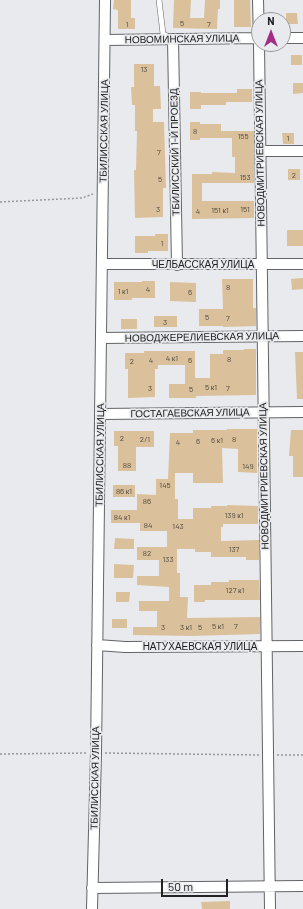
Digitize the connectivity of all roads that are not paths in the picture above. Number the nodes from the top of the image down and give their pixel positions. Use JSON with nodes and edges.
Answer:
{"nodes":[{"id":1,"x":105,"y":0,"type":"edge"},
{"id":2,"x":159,"y":0,"type":"edge"},
{"id":3,"x":258,"y":0,"type":"edge"},
{"id":4,"x":258,"y":12,"type":"edge"},
{"id":5,"x":291,"y":38,"type":"edge"},
{"id":6,"x":303,"y":38,"type":"edge"},
{"id":7,"x":173,"y":39,"type":"junction"},
{"id":8,"x":105,"y":40,"type":"junction"},
{"id":9,"x":251,"y":40,"type":"edge"},
{"id":10,"x":259,"y":52,"type":"edge"},
{"id":11,"x":260,"y":151,"type":"junction"},
{"id":12,"x":303,"y":151,"type":"edge"},
{"id":13,"x":102,"y":264,"type":"junction"},
{"id":14,"x":303,"y":264,"type":"edge"},
{"id":15,"x":178,"y":265,"type":"junction"},
{"id":16,"x":262,"y":265,"type":"junction"},
{"id":17,"x":263,"y":336,"type":"junction"},
{"id":18,"x":303,"y":336,"type":"edge"},
{"id":19,"x":102,"y":338,"type":"junction"},
{"id":20,"x":264,"y":411,"type":"junction"},
{"id":21,"x":303,"y":412,"type":"edge"},
{"id":22,"x":100,"y":414,"type":"junction"},
{"id":23,"x":97,"y":645,"type":"junction"},
{"id":24,"x":266,"y":646,"type":"junction"},
{"id":25,"x":303,"y":646,"type":"edge"},
{"id":26,"x":269,"y":886,"type":"junction"},
{"id":27,"x":303,"y":886,"type":"edge"},
{"id":28,"x":92,"y":888,"type":"junction"},
{"id":29,"x":92,"y":909,"type":"edge"},
{"id":30,"x":270,"y":909,"type":"edge"}],
"edges":[{"from":1,"to":8,"type":"street","name":"ТБИЛИССКАЯ УЛИЦА"},
{"from":2,"to":7,"type":"lane"},
{"from":3,"to":4,"type":"street"},
{"from":5,"to":6,"type":"street"},
{"from":7,"to":8,"type":"street","name":"НОВОМИНСКАЯ УЛИЦА"},
{"from":7,"to":9,"type":"street","name":"НОВОМИНСКАЯ УЛИЦА"},
{"from":7,"to":15,"type":"street","name":"ТБИЛИССКИЙ 1-Й ПРОЕЗД"},
{"from":8,"to":13,"type":"street","name":"ТБИЛИССКАЯ УЛИЦА"},
{"from":10,"to":11,"type":"street","name":"НОВОДМИТРИЕВСКАЯ УЛИЦА"},
{"from":11,"to":12,"type":"street"},
{"from":11,"to":16,"type":"street","name":"НОВОДМИТРИЕВСКАЯ УЛИЦА"},
{"from":13,"to":15,"type":"street","name":"ЧЕЛБАССКАЯ УЛИЦА"},
{"from":13,"to":19,"type":"street","name":"ТБИЛИССКАЯ УЛИЦА"},
{"from":14,"to":16,"type":"street","name":"ЧЕЛБАССКАЯ УЛИЦА"},
{"from":15,"to":16,"type":"street","name":"ЧЕЛБАССКАЯ УЛИЦА"},
{"from":16,"to":17,"type":"street","name":"НОВОДМИТРИЕВСКАЯ УЛИЦА"},
{"from":17,"to":18,"type":"street","name":"НОВОДЖЕРЕЛИЕВСКАЯ УЛИЦА"},
{"from":17,"to":19,"type":"street","name":"НОВОДЖЕРЕЛИЕВСКАЯ УЛИЦА"},
{"from":17,"to":20,"type":"street","name":"НОВОДМИТРИЕВСКАЯ УЛИЦА"},
{"from":19,"to":22,"type":"street","name":"ТБИЛИССКАЯ УЛИЦА"},
{"from":20,"to":21,"type":"street","name":"ГОСТАГАЕВСКАЯ УЛИЦА"},
{"from":20,"to":22,"type":"street","name":"ГОСТАГАЕВСКАЯ УЛИЦА"},
{"from":20,"to":24,"type":"street","name":"НОВОДМИТРИЕВСКАЯ УЛИЦА"},
{"from":22,"to":23,"type":"street","name":"ТБИЛИССКАЯ УЛИЦА"},
{"from":23,"to":24,"type":"street","name":"НАТУХАЕВСКАЯ УЛИЦА"},
{"from":23,"to":28,"type":"street","name":"ТБИЛИССКАЯ УЛИЦА"},
{"from":24,"to":25,"type":"street","name":"НАТУХАЕВСКАЯ УЛИЦА"},
{"from":24,"to":26,"type":"street","name":"НОВОДМИТРИЕВСКАЯ УЛИЦА"},
{"from":26,"to":27,"type":"street"},
{"from":26,"to":28,"type":"street"},
{"from":26,"to":30,"type":"street","name":"НОВОДМИТРИЕВСКАЯ УЛИЦА"},
{"from":28,"to":29,"type":"street","name":"ТБИЛИССКАЯ УЛИЦА"}]}
